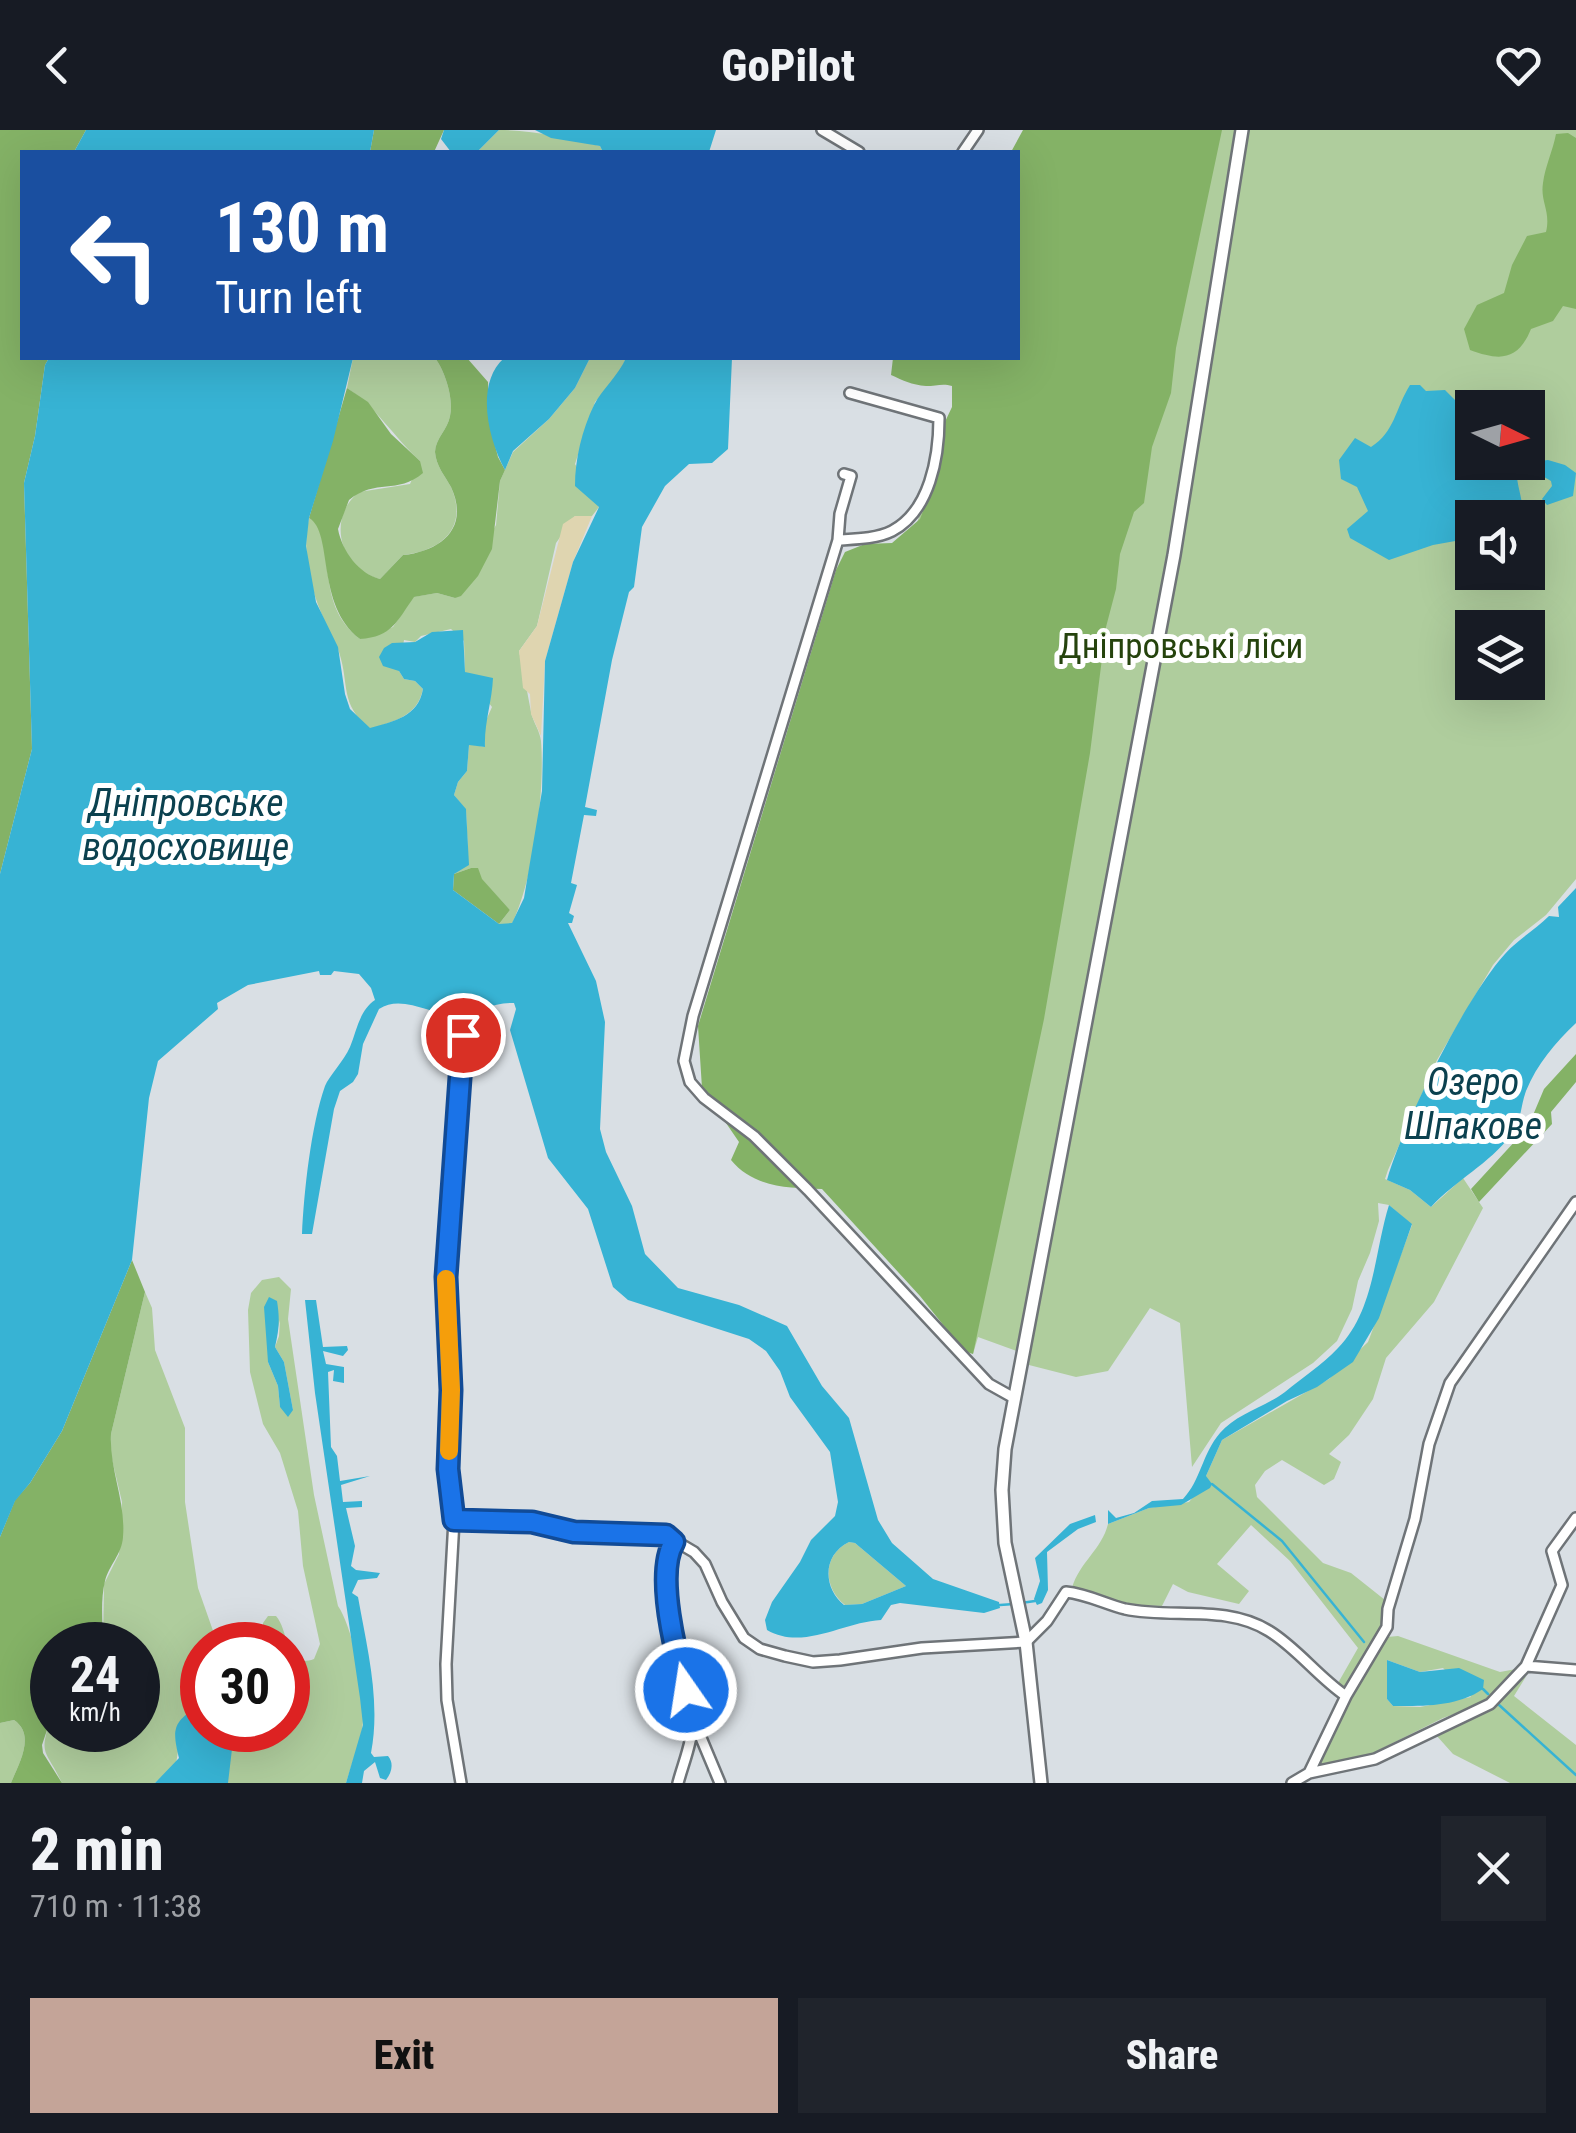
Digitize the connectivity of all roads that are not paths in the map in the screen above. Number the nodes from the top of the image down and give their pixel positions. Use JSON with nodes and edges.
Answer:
{"nodes":[{"id":1,"x":822,"y":130,"type":"edge"},
{"id":2,"x":1242,"y":130,"type":"edge"},
{"id":3,"x":857,"y":150,"type":"edge"},
{"id":4,"x":850,"y":394,"type":"dead end"},
{"id":5,"x":844,"y":474,"type":"dead end"},
{"id":6,"x":838,"y":540,"type":"junction"},
{"id":7,"x":463,"y":1035,"type":"dead end"},
{"id":8,"x":1576,"y":1202,"type":"edge"},
{"id":9,"x":1014,"y":1398,"type":"junction"},
{"id":10,"x":1576,"y":1518,"type":"edge"},
{"id":11,"x":454,"y":1520,"type":"junction"},
{"id":12,"x":674,"y":1542,"type":"junction"},
{"id":13,"x":1026,"y":1642,"type":"junction"},
{"id":14,"x":1526,"y":1666,"type":"junction"},
{"id":15,"x":1576,"y":1670,"type":"edge"},
{"id":16,"x":1346,"y":1696,"type":"junction"},
{"id":17,"x":694,"y":1721,"type":"junction"},
{"id":18,"x":1309,"y":1773,"type":"junction"},
{"id":19,"x":462,"y":1783,"type":"edge"},
{"id":20,"x":678,"y":1783,"type":"edge"},
{"id":21,"x":720,"y":1783,"type":"edge"},
{"id":22,"x":1041,"y":1783,"type":"edge"},
{"id":23,"x":1292,"y":1783,"type":"edge"}],
"edges":[{"from":1,"to":3,"type":"street"},
{"from":2,"to":9,"type":"main road"},
{"from":4,"to":6,"type":"street"},
{"from":5,"to":6,"type":"street"},
{"from":6,"to":9,"type":"street"},
{"from":7,"to":11,"type":"street"},
{"from":8,"to":16,"type":"street"},
{"from":9,"to":13,"type":"main road"},
{"from":10,"to":14,"type":"street"},
{"from":11,"to":12,"type":"street"},
{"from":11,"to":19,"type":"street"},
{"from":12,"to":13,"type":"street"},
{"from":12,"to":17,"type":"street"},
{"from":13,"to":16,"type":"street"},
{"from":13,"to":22,"type":"main road"},
{"from":14,"to":15,"type":"street"},
{"from":14,"to":18,"type":"street"},
{"from":16,"to":18,"type":"street"},
{"from":17,"to":20,"type":"street"},
{"from":17,"to":21,"type":"street"},
{"from":18,"to":23,"type":"street"}]}
